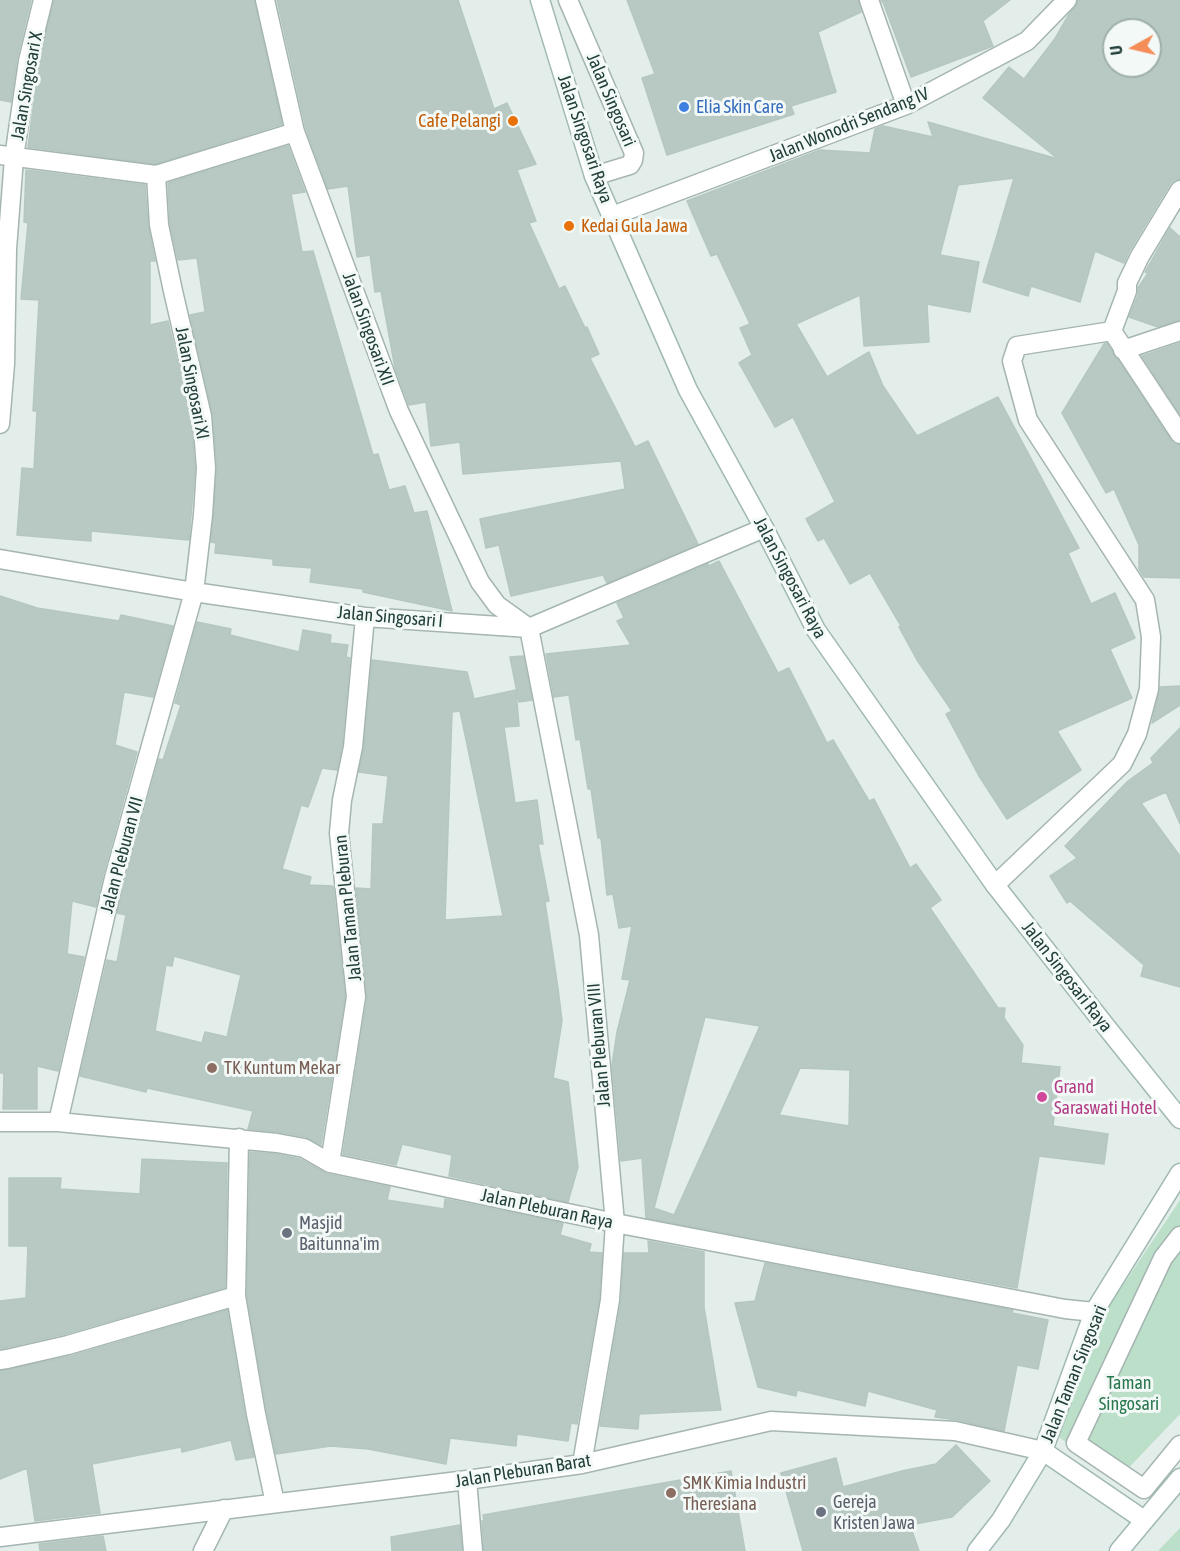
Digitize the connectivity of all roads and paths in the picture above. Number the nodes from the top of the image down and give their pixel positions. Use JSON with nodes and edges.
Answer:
{"nodes":[{"id":1,"x":43,"y":0,"type":"edge"},
{"id":2,"x":265,"y":0,"type":"edge"},
{"id":3,"x":540,"y":0,"type":"edge"},
{"id":4,"x":568,"y":0,"type":"edge"},
{"id":5,"x":869,"y":0,"type":"edge"},
{"id":6,"x":1066,"y":0,"type":"edge"},
{"id":7,"x":906,"y":105,"type":"junction"},
{"id":8,"x":295,"y":132,"type":"junction"},
{"id":9,"x":7,"y":156,"type":"edge"},
{"id":10,"x":156,"y":175,"type":"junction"},
{"id":11,"x":594,"y":176,"type":"junction"},
{"id":12,"x":1180,"y":190,"type":"edge"},
{"id":13,"x":612,"y":216,"type":"junction"},
{"id":14,"x":1112,"y":331,"type":"junction"},
{"id":15,"x":1180,"y":331,"type":"edge"},
{"id":16,"x":1124,"y":350,"type":"junction"},
{"id":17,"x":0,"y":424,"type":"edge"},
{"id":18,"x":1180,"y":434,"type":"edge"},
{"id":19,"x":765,"y":528,"type":"junction"},
{"id":20,"x":0,"y":559,"type":"edge"},
{"id":21,"x":194,"y":592,"type":"junction"},
{"id":22,"x":365,"y":617,"type":"junction"},
{"id":23,"x":529,"y":628,"type":"junction"},
{"id":24,"x":995,"y":885,"type":"junction"},
{"id":25,"x":1180,"y":1119,"type":"edge"},
{"id":26,"x":0,"y":1122,"type":"edge"},
{"id":27,"x":58,"y":1122,"type":"junction"},
{"id":28,"x":239,"y":1138,"type":"junction"},
{"id":29,"x":330,"y":1163,"type":"junction"},
{"id":30,"x":1180,"y":1173,"type":"edge"},
{"id":31,"x":615,"y":1223,"type":"junction"},
{"id":32,"x":1180,"y":1236,"type":"edge"},
{"id":33,"x":236,"y":1296,"type":"junction"},
{"id":34,"x":1094,"y":1312,"type":"junction"},
{"id":35,"x":0,"y":1360,"type":"edge"},
{"id":36,"x":1180,"y":1445,"type":"edge"},
{"id":37,"x":1043,"y":1451,"type":"junction"},
{"id":38,"x":582,"y":1464,"type":"junction"},
{"id":39,"x":1180,"y":1478,"type":"edge"},
{"id":40,"x":467,"y":1480,"type":"junction"},
{"id":41,"x":275,"y":1503,"type":"junction"},
{"id":42,"x":224,"y":1509,"type":"junction"},
{"id":43,"x":1144,"y":1520,"type":"junction"},
{"id":44,"x":0,"y":1537,"type":"edge"},
{"id":45,"x":202,"y":1551,"type":"edge"},
{"id":46,"x":473,"y":1551,"type":"edge"},
{"id":47,"x":977,"y":1551,"type":"edge"},
{"id":48,"x":1119,"y":1551,"type":"edge"}],
"edges":[{"from":1,"to":9,"type":"street","name":"Jalan Singosari X"},
{"from":2,"to":8,"type":"street","name":"Jalan Singosari XII"},
{"from":3,"to":11,"type":"street","name":"Jalan Singosari Raya"},
{"from":4,"to":11,"type":"street","name":"Jalan Singosari"},
{"from":5,"to":7,"type":"street"},
{"from":6,"to":7,"type":"street","name":"Jalan Wonodri Sendang IV"},
{"from":7,"to":13,"type":"street","name":"Jalan Wonodri Sendang IV"},
{"from":8,"to":10,"type":"street"},
{"from":8,"to":23,"type":"street","name":"Jalan Singosari XII"},
{"from":9,"to":10,"type":"street"},
{"from":9,"to":17,"type":"street","name":"Jalan Singosari X"},
{"from":10,"to":21,"type":"street","name":"Jalan Singosari XI"},
{"from":11,"to":13,"type":"street","name":"Jalan Singosari Raya"},
{"from":12,"to":14,"type":"street"},
{"from":13,"to":19,"type":"street","name":"Jalan Singosari Raya"},
{"from":14,"to":16,"type":"street"},
{"from":14,"to":24,"type":"street"},
{"from":15,"to":16,"type":"street"},
{"from":16,"to":18,"type":"street"},
{"from":19,"to":23,"type":"street","name":"Jalan Singosari I"},
{"from":19,"to":24,"type":"street","name":"Jalan Singosari Raya"},
{"from":20,"to":21,"type":"street","name":"Jalan Singosari I"},
{"from":21,"to":22,"type":"street","name":"Jalan Singosari I"},
{"from":21,"to":27,"type":"street","name":"Jalan Pleburan VII"},
{"from":22,"to":23,"type":"street","name":"Jalan Singosari I"},
{"from":22,"to":29,"type":"street","name":"Jalan Taman Pleburan"},
{"from":23,"to":31,"type":"street","name":"Jalan Pleburan VIII"},
{"from":24,"to":25,"type":"street","name":"Jalan Singosari Raya"},
{"from":26,"to":27,"type":"street","name":"Jalan Pleburan Raya"},
{"from":27,"to":28,"type":"street","name":"Jalan Pleburan Raya"},
{"from":28,"to":29,"type":"street","name":"Jalan Pleburan Raya"},
{"from":28,"to":33,"type":"street"},
{"from":29,"to":31,"type":"street","name":"Jalan Pleburan Raya"},
{"from":30,"to":34,"type":"street","name":"Jalan Taman Singosari"},
{"from":31,"to":34,"type":"street","name":"Jalan Pleburan Raya"},
{"from":31,"to":38,"type":"street","name":"Jalan Pleburan VIII"},
{"from":32,"to":36,"type":"street","name":"Jalan Taman Singosari"},
{"from":33,"to":35,"type":"street"},
{"from":33,"to":41,"type":"street"},
{"from":34,"to":37,"type":"street","name":"Jalan Taman Singosari"},
{"from":37,"to":38,"type":"street","name":"Jalan Pleburan Barat"},
{"from":37,"to":43,"type":"street"},
{"from":37,"to":47,"type":"street","name":"Jalan Taman Singosari"},
{"from":38,"to":40,"type":"street","name":"Jalan Pleburan Barat"},
{"from":39,"to":43,"type":"street"},
{"from":40,"to":41,"type":"street","name":"Jalan Pleburan Barat"},
{"from":40,"to":46,"type":"street"},
{"from":41,"to":42,"type":"street","name":"Jalan Pleburan Barat"},
{"from":42,"to":44,"type":"street","name":"Jalan Pleburan Barat"},
{"from":42,"to":45,"type":"street"},
{"from":43,"to":48,"type":"street"}]}
